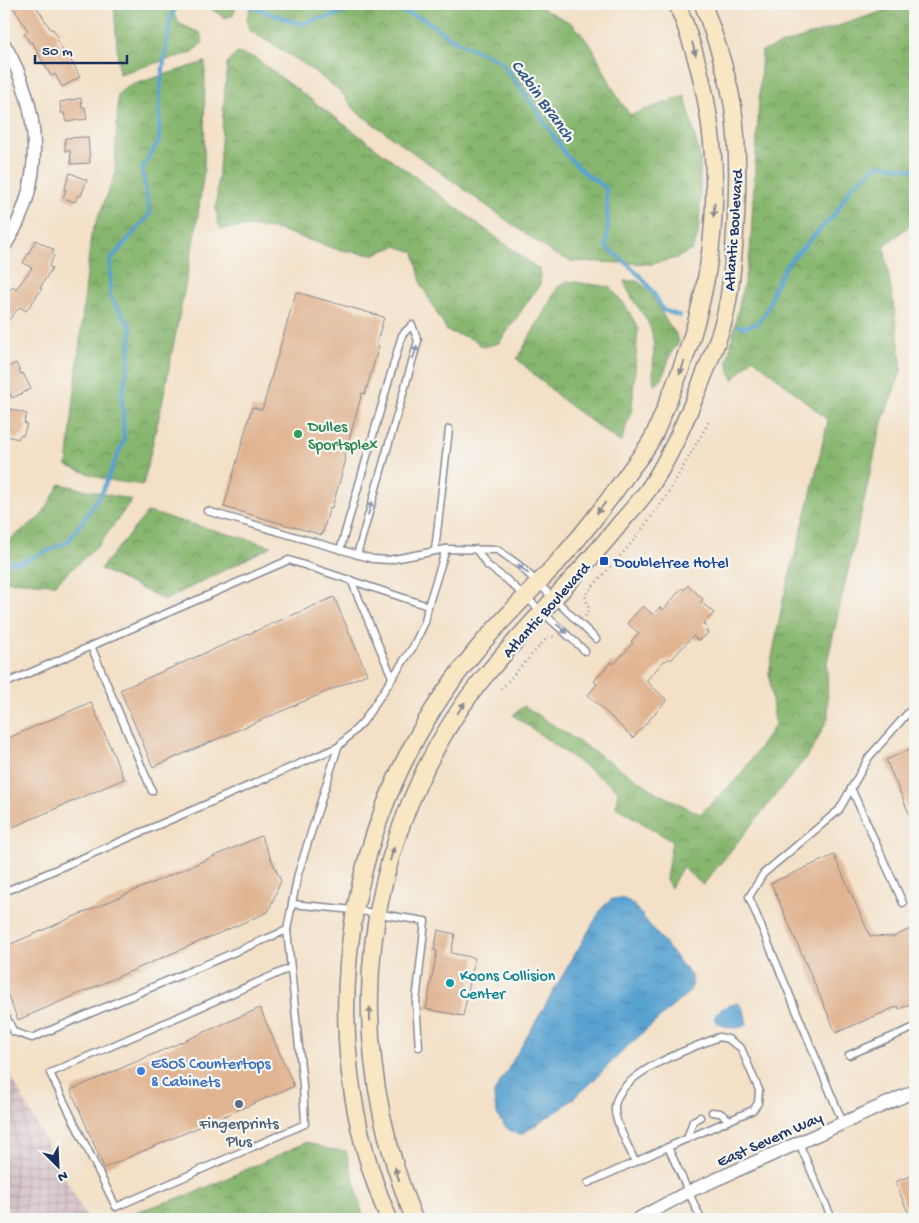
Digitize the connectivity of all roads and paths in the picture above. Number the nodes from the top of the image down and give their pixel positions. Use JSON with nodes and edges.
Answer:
{"nodes":[{"id":1,"x":677,"y":4,"type":"edge"},
{"id":2,"x":704,"y":4,"type":"edge"},
{"id":3,"x":4,"y":44,"type":"edge"},
{"id":4,"x":4,"y":247,"type":"edge"},
{"id":5,"x":710,"y":420,"type":"dead end"},
{"id":6,"x":449,"y":429,"type":"dead end"},
{"id":7,"x":207,"y":512,"type":"dead end"},
{"id":8,"x":476,"y":548,"type":"junction"},
{"id":9,"x":446,"y":549,"type":"junction"},
{"id":10,"x":340,"y":550,"type":"junction"},
{"id":11,"x":435,"y":550,"type":"junction"},
{"id":12,"x":357,"y":555,"type":"junction"},
{"id":13,"x":351,"y":580,"type":"junction"},
{"id":14,"x":538,"y":584,"type":"junction"},
{"id":15,"x":524,"y":597,"type":"junction"},
{"id":16,"x":554,"y":599,"type":"junction"},
{"id":17,"x":428,"y":606,"type":"junction"},
{"id":18,"x":542,"y":612,"type":"junction"},
{"id":19,"x":587,"y":614,"type":"dead end"},
{"id":20,"x":560,"y":638,"type":"dead end"},
{"id":21,"x":596,"y":639,"type":"dead end"},
{"id":22,"x":91,"y":646,"type":"junction"},
{"id":23,"x":585,"y":651,"type":"dead end"},
{"id":24,"x":392,"y":677,"type":"junction"},
{"id":25,"x":4,"y":684,"type":"edge"},
{"id":26,"x":501,"y":690,"type":"dead end"},
{"id":27,"x":915,"y":705,"type":"edge"},
{"id":28,"x":338,"y":747,"type":"junction"},
{"id":29,"x":851,"y":788,"type":"junction"},
{"id":30,"x":152,"y":791,"type":"dead end"},
{"id":31,"x":4,"y":892,"type":"edge"},
{"id":32,"x":902,"y":903,"type":"dead end"},
{"id":33,"x":292,"y":904,"type":"junction"},
{"id":34,"x":354,"y":910,"type":"junction"},
{"id":35,"x":376,"y":914,"type":"junction"},
{"id":36,"x":287,"y":930,"type":"junction"},
{"id":37,"x":290,"y":968,"type":"junction"},
{"id":38,"x":4,"y":1013,"type":"edge"},
{"id":39,"x":915,"y":1027,"type":"edge"},
{"id":40,"x":419,"y":1047,"type":"dead end"},
{"id":41,"x":850,"y":1056,"type":"dead end"},
{"id":42,"x":915,"y":1091,"type":"edge"},
{"id":43,"x":712,"y":1112,"type":"dead end"},
{"id":44,"x":700,"y":1117,"type":"dead end"},
{"id":45,"x":730,"y":1120,"type":"junction"},
{"id":46,"x":843,"y":1123,"type":"junction"},
{"id":47,"x":687,"y":1139,"type":"junction"},
{"id":48,"x":798,"y":1142,"type":"junction"},
{"id":49,"x":668,"y":1147,"type":"junction"},
{"id":50,"x":635,"y":1162,"type":"junction"},
{"id":51,"x":588,"y":1183,"type":"dead end"},
{"id":52,"x":688,"y":1192,"type":"junction"},
{"id":53,"x":389,"y":1219,"type":"edge"},
{"id":54,"x":414,"y":1219,"type":"edge"},
{"id":55,"x":638,"y":1219,"type":"edge"},
{"id":56,"x":701,"y":1219,"type":"edge"},
{"id":57,"x":832,"y":1219,"type":"edge"}],
"edges":[{"from":1,"to":14,"type":"main road","name":"Atlantic Boulevard","one_way":true},
{"from":2,"to":16,"type":"main road","name":"Atlantic Boulevard"},
{"from":3,"to":4,"type":"street"},
{"from":5,"to":19,"type":"path"},
{"from":6,"to":11,"type":"lane"},
{"from":7,"to":10,"type":"lane"},
{"from":8,"to":9,"type":"lane"},
{"from":14,"to":8,"type":"lane","one_way":true},
{"from":8,"to":15,"type":"lane"},
{"from":9,"to":11,"type":"lane"},
{"from":9,"to":17,"type":"lane"},
{"from":10,"to":12,"type":"lane"},
{"from":12,"to":10,"type":"lane","one_way":true},
{"from":11,"to":12,"type":"lane"},
{"from":13,"to":17,"type":"lane"},
{"from":13,"to":22,"type":"lane"},
{"from":13,"to":24,"type":"lane"},
{"from":14,"to":15,"type":"main road","name":"Atlantic Boulevard"},
{"from":14,"to":16,"type":"lane"},
{"from":15,"to":18,"type":"lane"},
{"from":15,"to":34,"type":"main road","name":"Atlantic Boulevard"},
{"from":16,"to":18,"type":"main road","name":"Atlantic Boulevard"},
{"from":16,"to":21,"type":"lane"},
{"from":17,"to":24,"type":"lane"},
{"from":18,"to":23,"type":"lane","one_way":true},
{"from":35,"to":18,"type":"main road","name":"Atlantic Boulevard","one_way":true},
{"from":20,"to":26,"type":"path"},
{"from":22,"to":25,"type":"lane"},
{"from":22,"to":30,"type":"lane"},
{"from":24,"to":28,"type":"lane"},
{"from":27,"to":29,"type":"lane"},
{"from":28,"to":31,"type":"lane"},
{"from":28,"to":33,"type":"lane"},
{"from":29,"to":32,"type":"lane"},
{"from":29,"to":46,"type":"lane"},
{"from":33,"to":34,"type":"lane"},
{"from":33,"to":36,"type":"lane"},
{"from":34,"to":35,"type":"lane"},
{"from":34,"to":53,"type":"main road","name":"Atlantic Boulevard"},
{"from":35,"to":40,"type":"lane"},
{"from":54,"to":35,"type":"main road","name":"Atlantic Boulevard","one_way":true},
{"from":36,"to":37,"type":"lane"},
{"from":36,"to":38,"type":"lane"},
{"from":37,"to":37,"type":"lane"},
{"from":39,"to":41,"type":"lane"},
{"from":42,"to":46,"type":"street","name":"East Severn Way"},
{"from":43,"to":45,"type":"lane"},
{"from":44,"to":47,"type":"lane"},
{"from":45,"to":47,"type":"lane"},
{"from":45,"to":50,"type":"lane"},
{"from":46,"to":48,"type":"street","name":"East Severn Way"},
{"from":47,"to":49,"type":"lane"},
{"from":48,"to":52,"type":"street","name":"East Severn Way"},
{"from":48,"to":57,"type":"lane"},
{"from":49,"to":50,"type":"lane"},
{"from":49,"to":52,"type":"lane"},
{"from":50,"to":51,"type":"lane"},
{"from":52,"to":55,"type":"street","name":"East Severn Way"},
{"from":52,"to":56,"type":"lane"}]}
